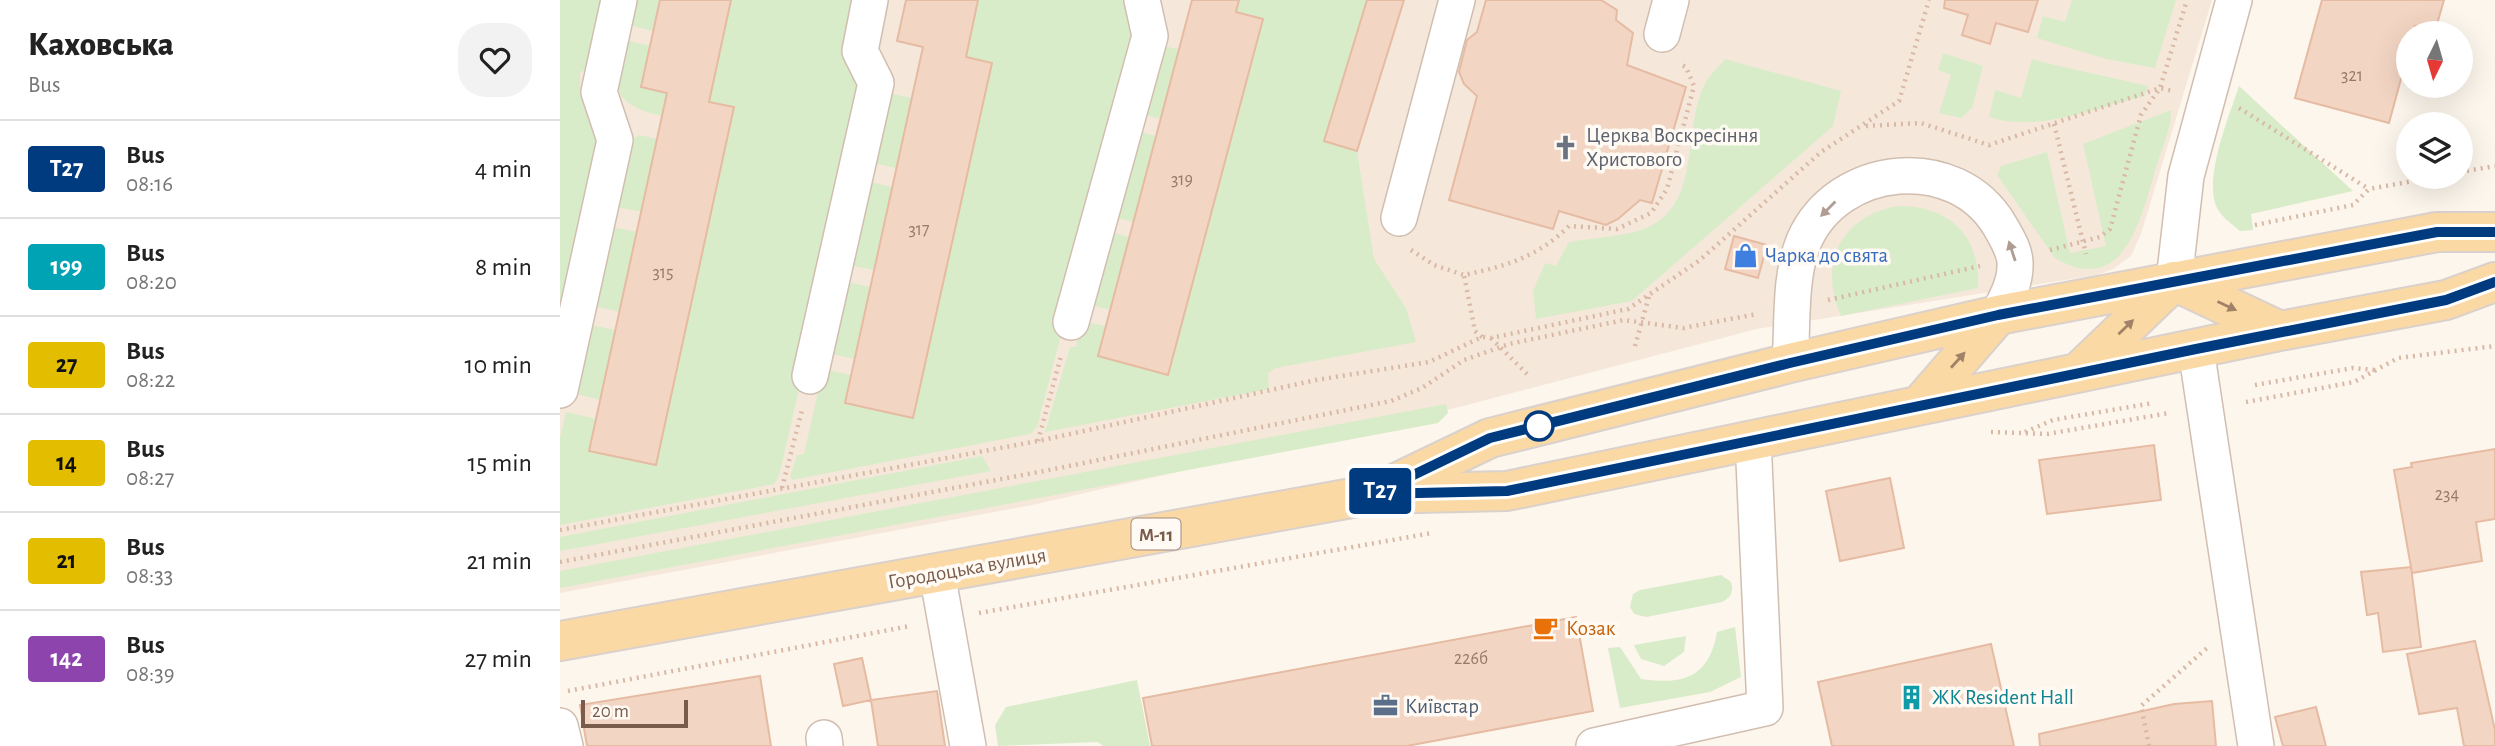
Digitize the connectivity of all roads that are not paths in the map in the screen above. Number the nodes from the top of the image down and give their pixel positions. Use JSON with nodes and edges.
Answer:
{"nodes":[{"id":1,"x":619,"y":0,"type":"edge"},
{"id":2,"x":870,"y":0,"type":"edge"},
{"id":3,"x":1142,"y":0,"type":"edge"},
{"id":4,"x":1457,"y":0,"type":"edge"},
{"id":5,"x":1671,"y":0,"type":"edge"},
{"id":6,"x":2234,"y":0,"type":"edge"},
{"id":7,"x":1662,"y":34,"type":"road end"},
{"id":8,"x":1399,"y":218,"type":"road end"},
{"id":9,"x":2495,"y":232,"type":"edge"},
{"id":10,"x":2174,"y":281,"type":"junction"},
{"id":11,"x":2495,"y":282,"type":"edge"},
{"id":12,"x":1998,"y":315,"type":"junction"},
{"id":13,"x":1071,"y":322,"type":"road end"},
{"id":14,"x":2280,"y":331,"type":"junction"},
{"id":15,"x":2196,"y":349,"type":"junction"},
{"id":16,"x":1790,"y":363,"type":"junction"},
{"id":17,"x":2078,"y":373,"type":"junction"},
{"id":18,"x":810,"y":376,"type":"road end"},
{"id":19,"x":560,"y":390,"type":"edge"},
{"id":20,"x":1920,"y":405,"type":"junction"},
{"id":21,"x":1753,"y":439,"type":"junction"},
{"id":22,"x":1374,"y":494,"type":"junction"},
{"id":23,"x":937,"y":573,"type":"junction"},
{"id":24,"x":560,"y":641,"type":"edge"},
{"id":25,"x":560,"y":726,"type":"edge"},
{"id":26,"x":1659,"y":739,"type":"edge"},
{"id":27,"x":565,"y":746,"type":"edge"},
{"id":28,"x":968,"y":746,"type":"edge"},
{"id":29,"x":1594,"y":746,"type":"edge"},
{"id":30,"x":2256,"y":746,"type":"edge"}],
"edges":[{"from":1,"to":19,"type":"street"},
{"from":2,"to":18,"type":"street"},
{"from":3,"to":13,"type":"street"},
{"from":4,"to":8,"type":"street"},
{"from":5,"to":7,"type":"street"},
{"from":6,"to":10,"type":"street"},
{"from":9,"to":10,"type":"main road","name":"Городоцька вулиця","number":"М-11"},
{"from":10,"to":12,"type":"main road","name":"Городоцька вулиця","number":"М-11"},
{"from":10,"to":14,"type":"main road","one_way":true},
{"from":17,"to":10,"type":"main road","one_way":true},
{"from":11,"to":14,"type":"main road","name":"Городоцька вулиця","number":"М-11"},
{"from":12,"to":16,"type":"main road","name":"Городоцька вулиця","number":"М-11"},
{"from":12,"to":16,"type":"street","one_way":true},
{"from":20,"to":12,"type":"main road","one_way":true},
{"from":14,"to":15,"type":"main road","name":"Городоцька вулиця","number":"М-11"},
{"from":15,"to":17,"type":"main road","name":"Городоцька вулиця","number":"М-11"},
{"from":15,"to":30,"type":"street"},
{"from":16,"to":22,"type":"main road","name":"Городоцька вулиця","number":"М-11"},
{"from":17,"to":20,"type":"main road","name":"Городоцька вулиця","number":"М-11"},
{"from":20,"to":21,"type":"main road","name":"Городоцька вулиця","number":"М-11"},
{"from":21,"to":22,"type":"main road","name":"Городоцька вулиця","number":"М-11"},
{"from":21,"to":26,"type":"street"},
{"from":22,"to":23,"type":"main road","name":"Городоцька вулиця","number":"М-11"},
{"from":23,"to":24,"type":"main road","name":"Городоцька вулиця","number":"М-11"},
{"from":23,"to":28,"type":"street"},
{"from":25,"to":27,"type":"street"},
{"from":26,"to":29,"type":"street"}]}
